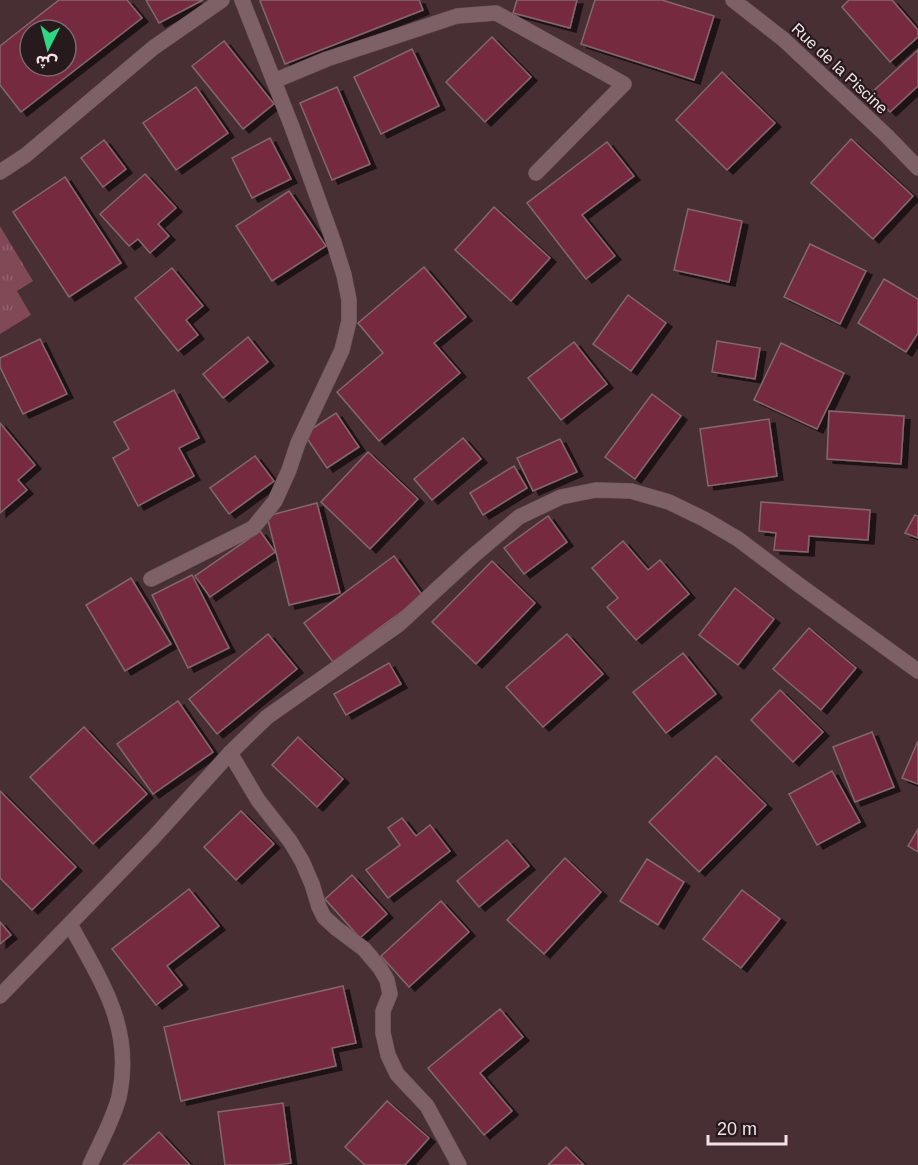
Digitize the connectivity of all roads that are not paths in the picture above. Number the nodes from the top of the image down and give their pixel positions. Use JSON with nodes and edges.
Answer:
{"nodes":[{"id":1,"x":222,"y":0,"type":"edge"},
{"id":2,"x":242,"y":0,"type":"edge"},
{"id":3,"x":733,"y":0,"type":"edge"},
{"id":4,"x":274,"y":81,"type":"junction"},
{"id":5,"x":918,"y":168,"type":"edge"},
{"id":6,"x":0,"y":172,"type":"edge"},
{"id":7,"x":536,"y":173,"type":"dead end"},
{"id":8,"x":151,"y":579,"type":"dead end"},
{"id":9,"x":918,"y":671,"type":"edge"},
{"id":10,"x":230,"y":753,"type":"junction"},
{"id":11,"x":70,"y":924,"type":"junction"},
{"id":12,"x":0,"y":996,"type":"edge"},
{"id":13,"x":90,"y":1165,"type":"edge"},
{"id":14,"x":459,"y":1165,"type":"edge"}],
"edges":[{"from":1,"to":6,"type":"street"},
{"from":2,"to":4,"type":"street"},
{"from":3,"to":5,"type":"street","name":"Rue de la Piscine"},
{"from":4,"to":7,"type":"street"},
{"from":4,"to":8,"type":"street"},
{"from":9,"to":10,"type":"street"},
{"from":10,"to":11,"type":"street"},
{"from":10,"to":14,"type":"street"},
{"from":11,"to":12,"type":"street"},
{"from":11,"to":13,"type":"street"}]}
